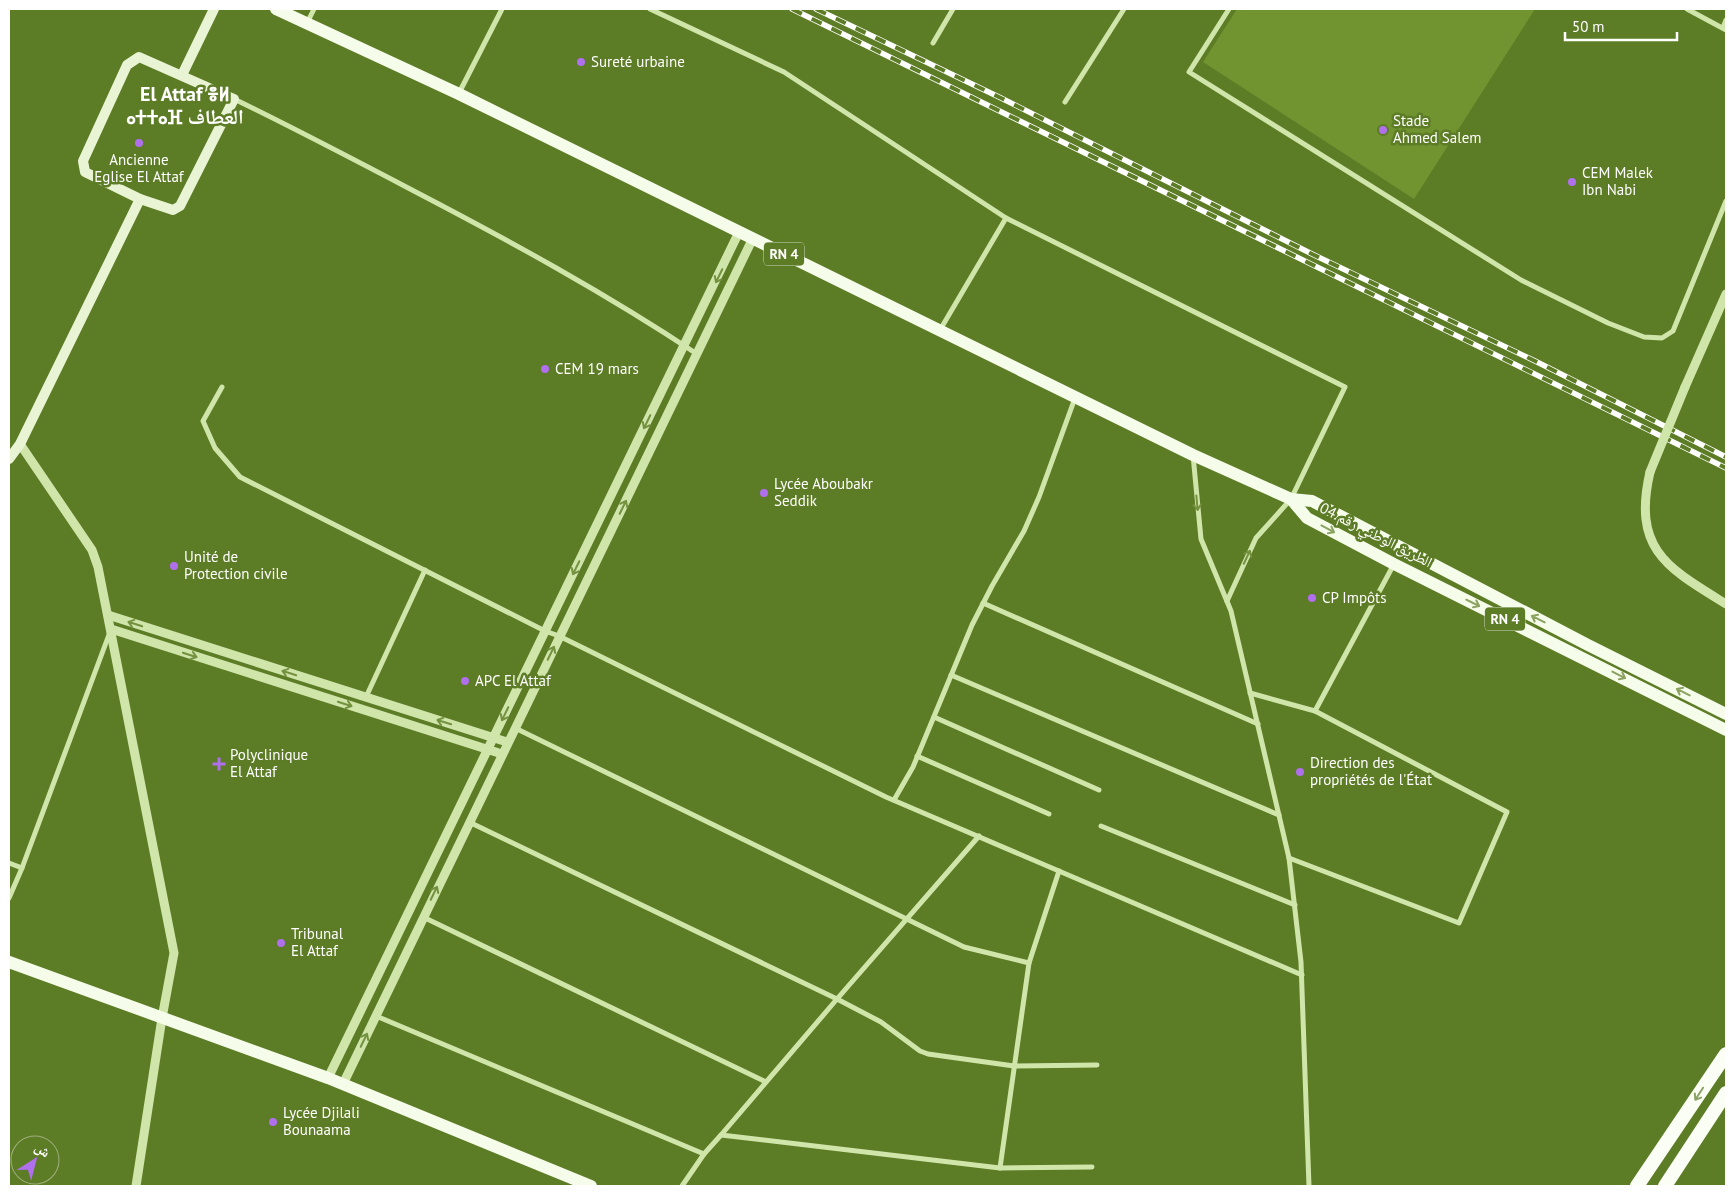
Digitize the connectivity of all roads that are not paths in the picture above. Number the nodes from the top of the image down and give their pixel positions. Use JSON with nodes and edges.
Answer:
{"nodes":[{"id":1,"x":214,"y":9,"type":"edge"},
{"id":2,"x":276,"y":9,"type":"edge"},
{"id":3,"x":314,"y":9,"type":"edge"},
{"id":4,"x":502,"y":9,"type":"edge"},
{"id":5,"x":650,"y":9,"type":"edge"},
{"id":6,"x":953,"y":9,"type":"edge"},
{"id":7,"x":1124,"y":9,"type":"edge"},
{"id":8,"x":1229,"y":9,"type":"edge"},
{"id":9,"x":1688,"y":9,"type":"edge"},
{"id":10,"x":1726,"y":20,"type":"edge"},
{"id":11,"x":307,"y":23,"type":"junction"},
{"id":12,"x":1724,"y":28,"type":"edge"},
{"id":13,"x":933,"y":43,"type":"dead end"},
{"id":14,"x":182,"y":75,"type":"junction"},
{"id":15,"x":459,"y":94,"type":"junction"},
{"id":16,"x":234,"y":99,"type":"junction"},
{"id":17,"x":1065,"y":102,"type":"dead end"},
{"id":18,"x":140,"y":199,"type":"junction"},
{"id":19,"x":1726,"y":202,"type":"edge"},
{"id":20,"x":1006,"y":218,"type":"junction"},
{"id":21,"x":739,"y":232,"type":"junction"},
{"id":22,"x":753,"y":238,"type":"junction"},
{"id":23,"x":1726,"y":294,"type":"edge"},
{"id":24,"x":940,"y":331,"type":"junction"},
{"id":25,"x":685,"y":346,"type":"junction"},
{"id":26,"x":698,"y":354,"type":"junction"},
{"id":27,"x":222,"y":387,"type":"dead end"},
{"id":28,"x":1075,"y":398,"type":"junction"},
{"id":29,"x":20,"y":444,"type":"junction"},
{"id":30,"x":1193,"y":455,"type":"junction"},
{"id":31,"x":9,"y":460,"type":"edge"},
{"id":32,"x":1291,"y":500,"type":"junction"},
{"id":33,"x":1394,"y":564,"type":"junction"},
{"id":34,"x":425,"y":570,"type":"junction"},
{"id":35,"x":1227,"y":601,"type":"junction"},
{"id":36,"x":983,"y":603,"type":"junction"},
{"id":37,"x":1726,"y":604,"type":"edge"},
{"id":38,"x":108,"y":615,"type":"junction"},
{"id":39,"x":111,"y":629,"type":"junction"},
{"id":40,"x":545,"y":632,"type":"junction"},
{"id":41,"x":559,"y":636,"type":"junction"},
{"id":42,"x":951,"y":675,"type":"junction"},
{"id":43,"x":1250,"y":693,"type":"junction"},
{"id":44,"x":366,"y":698,"type":"junction"},
{"id":45,"x":1315,"y":711,"type":"junction"},
{"id":46,"x":1726,"y":714,"type":"edge"},
{"id":47,"x":934,"y":717,"type":"junction"},
{"id":48,"x":1258,"y":724,"type":"junction"},
{"id":49,"x":514,"y":728,"type":"junction"},
{"id":50,"x":1726,"y":730,"type":"edge"},
{"id":51,"x":493,"y":738,"type":"junction"},
{"id":52,"x":507,"y":742,"type":"junction"},
{"id":53,"x":488,"y":749,"type":"junction"},
{"id":54,"x":502,"y":754,"type":"junction"},
{"id":55,"x":917,"y":756,"type":"junction"},
{"id":56,"x":1099,"y":790,"type":"dead end"},
{"id":57,"x":894,"y":800,"type":"junction"},
{"id":58,"x":1049,"y":814,"type":"dead end"},
{"id":59,"x":1279,"y":815,"type":"junction"},
{"id":60,"x":469,"y":822,"type":"junction"},
{"id":61,"x":1101,"y":826,"type":"dead end"},
{"id":62,"x":979,"y":836,"type":"junction"},
{"id":63,"x":1289,"y":858,"type":"junction"},
{"id":64,"x":9,"y":863,"type":"edge"},
{"id":65,"x":22,"y":868,"type":"junction"},
{"id":66,"x":1059,"y":871,"type":"junction"},
{"id":67,"x":9,"y":898,"type":"edge"},
{"id":68,"x":1295,"y":905,"type":"junction"},
{"id":69,"x":423,"y":917,"type":"junction"},
{"id":70,"x":907,"y":918,"type":"junction"},
{"id":71,"x":9,"y":962,"type":"edge"},
{"id":72,"x":1029,"y":963,"type":"junction"},
{"id":73,"x":1302,"y":975,"type":"junction"},
{"id":74,"x":837,"y":999,"type":"junction"},
{"id":75,"x":375,"y":1016,"type":"junction"},
{"id":76,"x":162,"y":1018,"type":"junction"},
{"id":77,"x":1726,"y":1054,"type":"edge"},
{"id":78,"x":1097,"y":1065,"type":"dead end"},
{"id":79,"x":1014,"y":1066,"type":"junction"},
{"id":80,"x":328,"y":1078,"type":"junction"},
{"id":81,"x":766,"y":1082,"type":"junction"},
{"id":82,"x":343,"y":1084,"type":"junction"},
{"id":83,"x":1726,"y":1093,"type":"edge"},
{"id":84,"x":721,"y":1135,"type":"junction"},
{"id":85,"x":704,"y":1154,"type":"junction"},
{"id":86,"x":1092,"y":1167,"type":"dead end"},
{"id":87,"x":1000,"y":1168,"type":"junction"},
{"id":88,"x":136,"y":1186,"type":"edge"},
{"id":89,"x":591,"y":1186,"type":"edge"},
{"id":90,"x":682,"y":1186,"type":"edge"},
{"id":91,"x":1309,"y":1186,"type":"edge"},
{"id":92,"x":1638,"y":1186,"type":"edge"},
{"id":93,"x":1665,"y":1186,"type":"edge"}],
"edges":[{"from":1,"to":14,"type":"main road"},
{"from":2,"to":11,"type":"main road","number":"RN 4"},
{"from":3,"to":11,"type":"street"},
{"from":4,"to":15,"type":"street"},
{"from":5,"to":20,"type":"street"},
{"from":6,"to":13,"type":"street"},
{"from":7,"to":17,"type":"street"},
{"from":8,"to":19,"type":"street"},
{"from":9,"to":12,"type":"street"},
{"from":10,"to":12,"type":"street"},
{"from":11,"to":15,"type":"main road","number":"RN 4"},
{"from":14,"to":16,"type":"main road"},
{"from":14,"to":18,"type":"main road"},
{"from":15,"to":21,"type":"main road","number":"RN 4"},
{"from":16,"to":18,"type":"main road"},
{"from":16,"to":25,"type":"street"},
{"from":18,"to":29,"type":"main road"},
{"from":20,"to":24,"type":"street"},
{"from":20,"to":32,"type":"street"},
{"from":21,"to":22,"type":"main road","number":"RN 4"},
{"from":21,"to":25,"type":"street","one_way":true},
{"from":22,"to":24,"type":"main road","number":"RN 4"},
{"from":22,"to":26,"type":"street"},
{"from":23,"to":37,"type":"street","bridge":true},
{"from":24,"to":28,"type":"main road","number":"RN 4"},
{"from":25,"to":26,"type":"street"},
{"from":25,"to":40,"type":"street","one_way":true},
{"from":41,"to":26,"type":"street","one_way":true},
{"from":27,"to":34,"type":"street"},
{"from":28,"to":30,"type":"main road","number":"RN 4"},
{"from":28,"to":36,"type":"street"},
{"from":29,"to":31,"type":"main road"},
{"from":29,"to":38,"type":"street"},
{"from":30,"to":32,"type":"main road","number":"RN 4"},
{"from":30,"to":35,"type":"street","one_way":true},
{"from":32,"to":33,"type":"main road","name":"الطريق الوطني رقم 04","number":"RN 4","one_way":true},
{"from":35,"to":32,"type":"street","one_way":true},
{"from":46,"to":32,"type":"main road","name":"الطريق الوطني رقم 04","number":"RN 4","one_way":true},
{"from":33,"to":45,"type":"street"},
{"from":33,"to":50,"type":"main road","name":"الطريق الوطني رقم 04","number":"RN 4","one_way":true},
{"from":34,"to":40,"type":"street"},
{"from":34,"to":44,"type":"street"},
{"from":35,"to":43,"type":"street"},
{"from":36,"to":42,"type":"street"},
{"from":36,"to":48,"type":"street"},
{"from":38,"to":39,"type":"street"},
{"from":44,"to":38,"type":"street","one_way":true},
{"from":39,"to":53,"type":"street","one_way":true},
{"from":39,"to":65,"type":"street"},
{"from":39,"to":76,"type":"street"},
{"from":40,"to":41,"type":"street"},
{"from":40,"to":51,"type":"street","one_way":true},
{"from":49,"to":41,"type":"street","one_way":true},
{"from":41,"to":57,"type":"street"},
{"from":42,"to":47,"type":"street"},
{"from":42,"to":59,"type":"street"},
{"from":43,"to":45,"type":"street"},
{"from":43,"to":48,"type":"street"},
{"from":51,"to":44,"type":"street","one_way":true},
{"from":45,"to":63,"type":"street"},
{"from":47,"to":55,"type":"street"},
{"from":47,"to":56,"type":"street"},
{"from":48,"to":59,"type":"street"},
{"from":49,"to":52,"type":"street"},
{"from":49,"to":70,"type":"street"},
{"from":51,"to":52,"type":"street"},
{"from":51,"to":53,"type":"street"},
{"from":52,"to":54,"type":"street"},
{"from":53,"to":54,"type":"street"},
{"from":53,"to":80,"type":"street"},
{"from":54,"to":60,"type":"street"},
{"from":55,"to":57,"type":"street"},
{"from":55,"to":58,"type":"street"},
{"from":57,"to":62,"type":"street"},
{"from":59,"to":63,"type":"street"},
{"from":69,"to":60,"type":"street","one_way":true},
{"from":60,"to":74,"type":"street"},
{"from":61,"to":68,"type":"street"},
{"from":62,"to":66,"type":"street"},
{"from":62,"to":70,"type":"street"},
{"from":63,"to":68,"type":"street"},
{"from":64,"to":65,"type":"street"},
{"from":65,"to":67,"type":"street"},
{"from":66,"to":72,"type":"street"},
{"from":66,"to":73,"type":"street"},
{"from":68,"to":73,"type":"street"},
{"from":69,"to":75,"type":"street"},
{"from":69,"to":81,"type":"street"},
{"from":70,"to":72,"type":"street"},
{"from":70,"to":74,"type":"street"},
{"from":71,"to":76,"type":"main road"},
{"from":72,"to":79,"type":"street"},
{"from":73,"to":91,"type":"street"},
{"from":74,"to":79,"type":"street"},
{"from":74,"to":81,"type":"street"},
{"from":82,"to":75,"type":"street","one_way":true},
{"from":75,"to":85,"type":"street"},
{"from":76,"to":80,"type":"main road"},
{"from":76,"to":88,"type":"street"},
{"from":77,"to":92,"type":"highway","one_way":true},
{"from":78,"to":79,"type":"street"},
{"from":79,"to":87,"type":"street"},
{"from":80,"to":82,"type":"main road"},
{"from":81,"to":84,"type":"street"},
{"from":82,"to":89,"type":"main road"},
{"from":83,"to":93,"type":"highway"},
{"from":84,"to":85,"type":"street"},
{"from":84,"to":87,"type":"street"},
{"from":85,"to":90,"type":"street"},
{"from":86,"to":87,"type":"street"}]}
